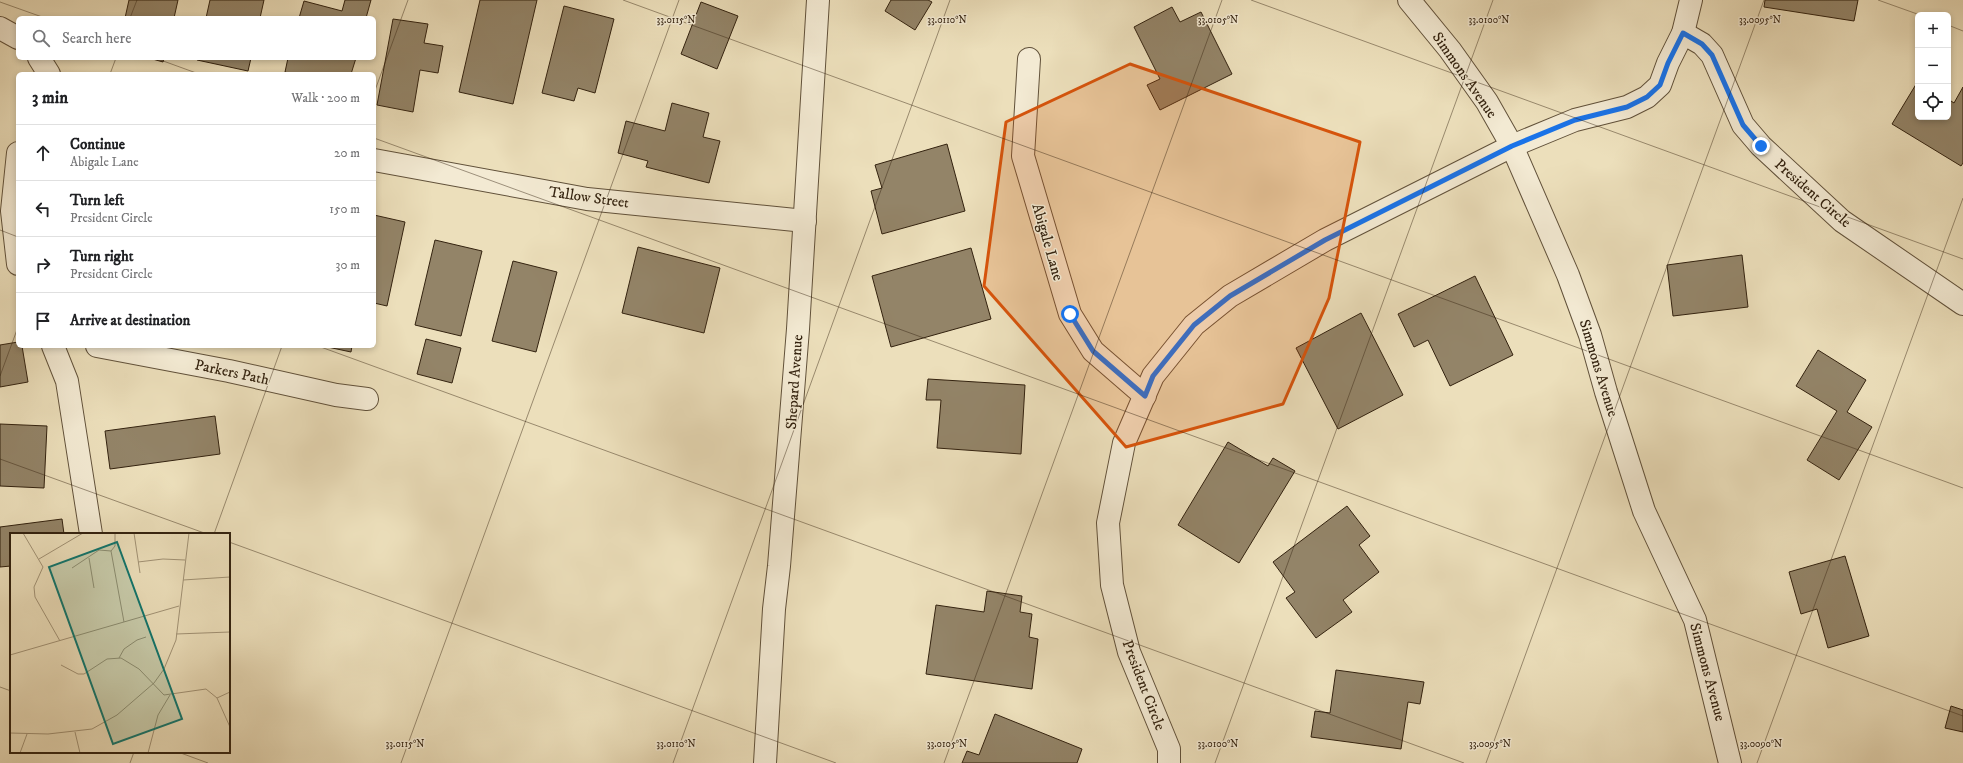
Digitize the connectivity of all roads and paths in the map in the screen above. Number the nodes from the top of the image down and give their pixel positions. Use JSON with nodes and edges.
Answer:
{"nodes":[{"id":1,"x":818,"y":0,"type":"edge"},
{"id":2,"x":1409,"y":0,"type":"edge"},
{"id":3,"x":1691,"y":0,"type":"edge"},
{"id":4,"x":0,"y":28,"type":"edge"},
{"id":5,"x":1683,"y":33,"type":"junction"},
{"id":6,"x":16,"y":37,"type":"edge"},
{"id":7,"x":1029,"y":59,"type":"dead end"},
{"id":8,"x":40,"y":60,"type":"edge"},
{"id":9,"x":49,"y":72,"type":"edge"},
{"id":10,"x":1512,"y":146,"type":"junction"},
{"id":11,"x":376,"y":160,"type":"edge"},
{"id":12,"x":16,"y":172,"type":"edge"},
{"id":13,"x":805,"y":221,"type":"junction"},
{"id":14,"x":16,"y":246,"type":"edge"},
{"id":15,"x":1963,"y":304,"type":"edge"},
{"id":16,"x":54,"y":348,"type":"edge"},
{"id":17,"x":108,"y":348,"type":"edge"},
{"id":18,"x":1145,"y":396,"type":"junction"},
{"id":19,"x":367,"y":399,"type":"dead end"},
{"id":20,"x":91,"y":533,"type":"edge"},
{"id":21,"x":765,"y":763,"type":"edge"},
{"id":22,"x":1169,"y":763,"type":"edge"},
{"id":23,"x":1730,"y":763,"type":"edge"}],
"edges":[{"from":1,"to":13,"type":"street","name":"Shepard Avenue"},
{"from":2,"to":10,"type":"street","name":"Simmons Avenue"},
{"from":3,"to":5,"type":"street","name":"President Circle"},
{"from":4,"to":6,"type":"street"},
{"from":5,"to":10,"type":"street","name":"President Circle"},
{"from":5,"to":15,"type":"street","name":"President Circle"},
{"from":7,"to":18,"type":"street","name":"Abigale Lane"},
{"from":8,"to":9,"type":"street"},
{"from":10,"to":18,"type":"street","name":"President Circle"},
{"from":10,"to":23,"type":"street","name":"Simmons Avenue"},
{"from":11,"to":13,"type":"street","name":"Tallow Street"},
{"from":12,"to":14,"type":"street"},
{"from":13,"to":21,"type":"street","name":"Shepard Avenue"},
{"from":16,"to":20,"type":"street"},
{"from":17,"to":19,"type":"street","name":"Parkers Path"},
{"from":18,"to":22,"type":"street","name":"President Circle"}]}
